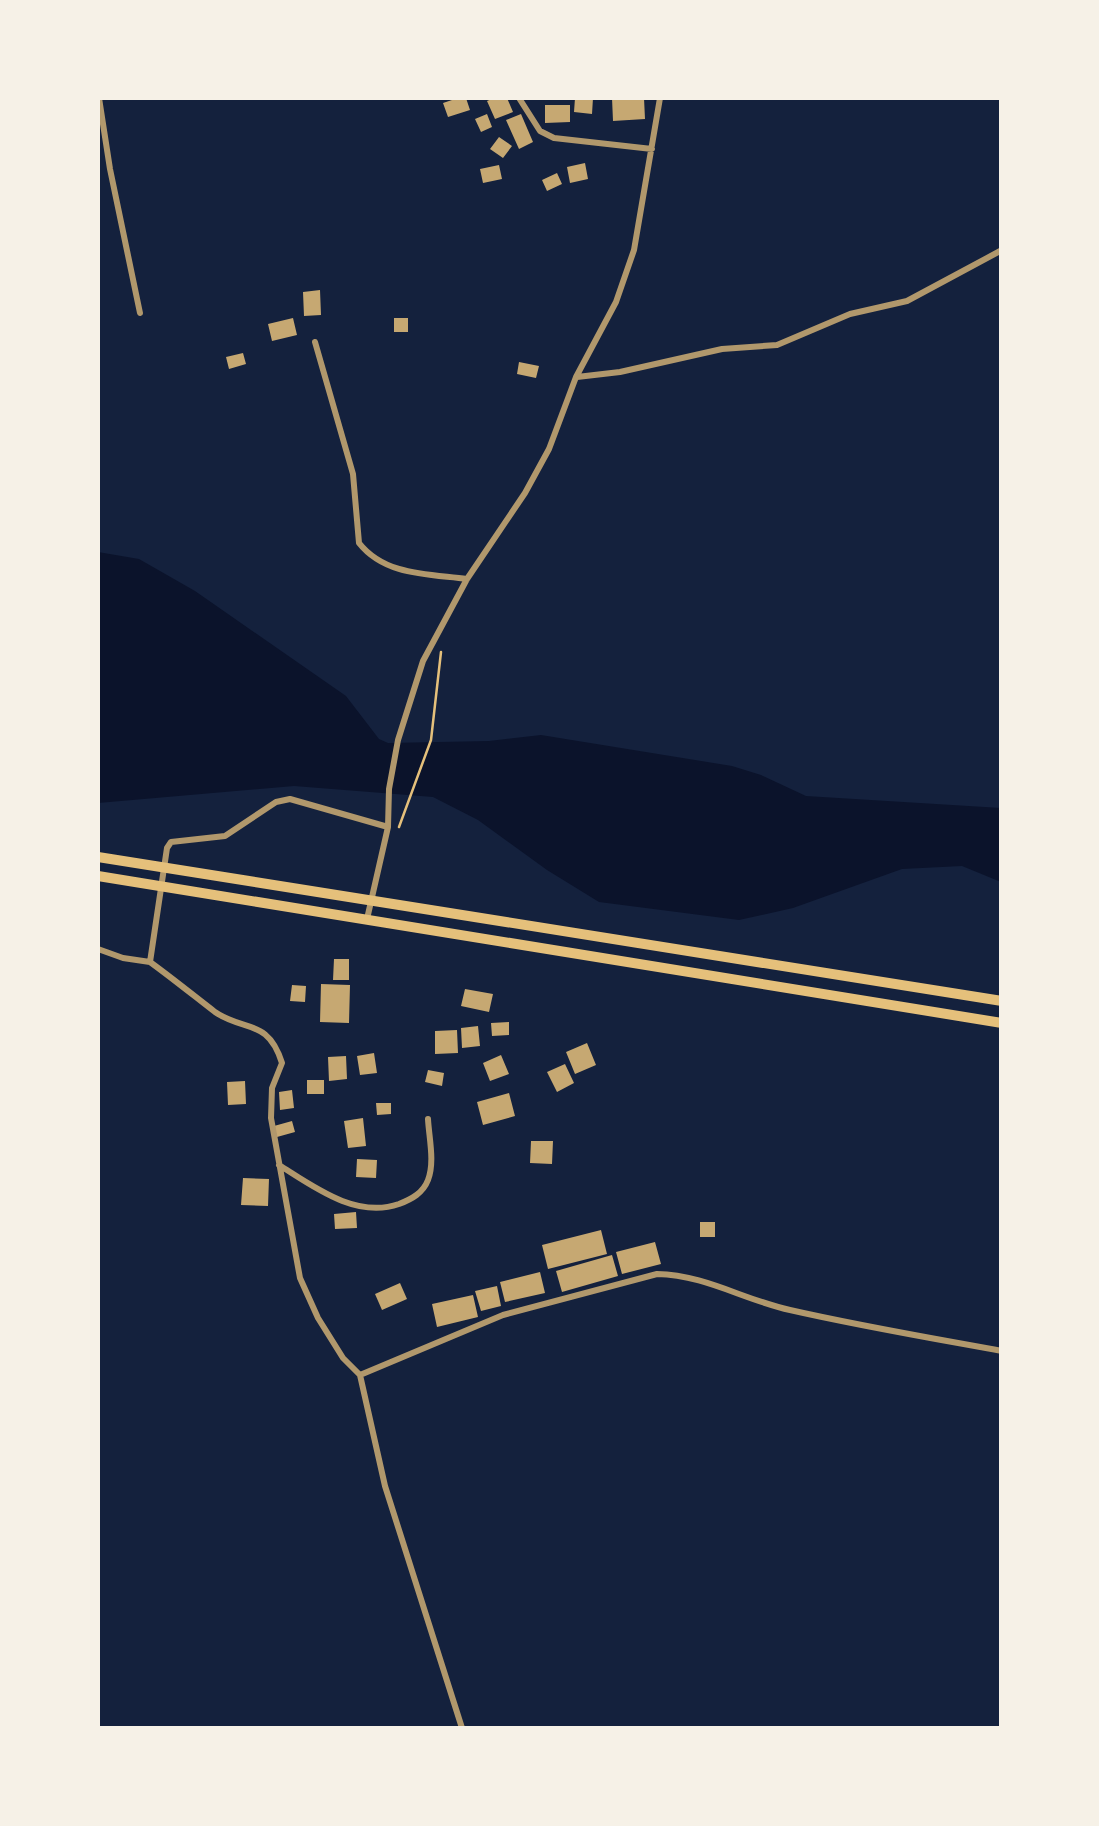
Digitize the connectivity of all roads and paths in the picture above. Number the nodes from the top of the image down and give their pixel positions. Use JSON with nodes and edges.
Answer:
{"nodes":[{"id":1,"x":99,"y":98,"type":"edge"},
{"id":2,"x":519,"y":98,"type":"edge"},
{"id":3,"x":660,"y":98,"type":"edge"},
{"id":4,"x":652,"y":149,"type":"junction"},
{"id":5,"x":1002,"y":250,"type":"edge"},
{"id":6,"x":140,"y":313,"type":"dead end"},
{"id":7,"x":315,"y":342,"type":"dead end"},
{"id":8,"x":576,"y":377,"type":"junction"},
{"id":9,"x":467,"y":578,"type":"junction"},
{"id":10,"x":441,"y":653,"type":"dead end"},
{"id":11,"x":388,"y":827,"type":"junction"},
{"id":12,"x":98,"y":857,"type":"edge"},
{"id":13,"x":165,"y":868,"type":"junction"},
{"id":14,"x":98,"y":876,"type":"edge"},
{"id":15,"x":163,"y":887,"type":"junction"},
{"id":16,"x":372,"y":902,"type":"junction"},
{"id":17,"x":367,"y":920,"type":"junction"},
{"id":18,"x":98,"y":949,"type":"edge"},
{"id":19,"x":150,"y":962,"type":"junction"},
{"id":20,"x":1002,"y":1001,"type":"edge"},
{"id":21,"x":1002,"y":1023,"type":"edge"},
{"id":22,"x":428,"y":1118,"type":"dead end"},
{"id":23,"x":278,"y":1165,"type":"junction"},
{"id":24,"x":1002,"y":1351,"type":"edge"},
{"id":25,"x":360,"y":1375,"type":"junction"},
{"id":26,"x":462,"y":1728,"type":"edge"}],
"edges":[{"from":1,"to":6,"type":"street"},
{"from":2,"to":4,"type":"street"},
{"from":3,"to":4,"type":"street"},
{"from":4,"to":8,"type":"street"},
{"from":5,"to":8,"type":"street"},
{"from":7,"to":9,"type":"street"},
{"from":8,"to":9,"type":"street"},
{"from":9,"to":11,"type":"street"},
{"from":10,"to":11,"type":"path"},
{"from":11,"to":13,"type":"street"},
{"from":11,"to":16,"type":"street"},
{"from":12,"to":13,"type":"main road"},
{"from":13,"to":15,"type":"street"},
{"from":13,"to":16,"type":"main road"},
{"from":14,"to":15,"type":"main road"},
{"from":15,"to":17,"type":"main road"},
{"from":15,"to":19,"type":"street"},
{"from":16,"to":17,"type":"street"},
{"from":16,"to":20,"type":"main road"},
{"from":17,"to":21,"type":"main road"},
{"from":18,"to":19,"type":"street"},
{"from":19,"to":23,"type":"street"},
{"from":22,"to":23,"type":"street"},
{"from":23,"to":25,"type":"street"},
{"from":24,"to":25,"type":"street"},
{"from":25,"to":26,"type":"street"}]}
